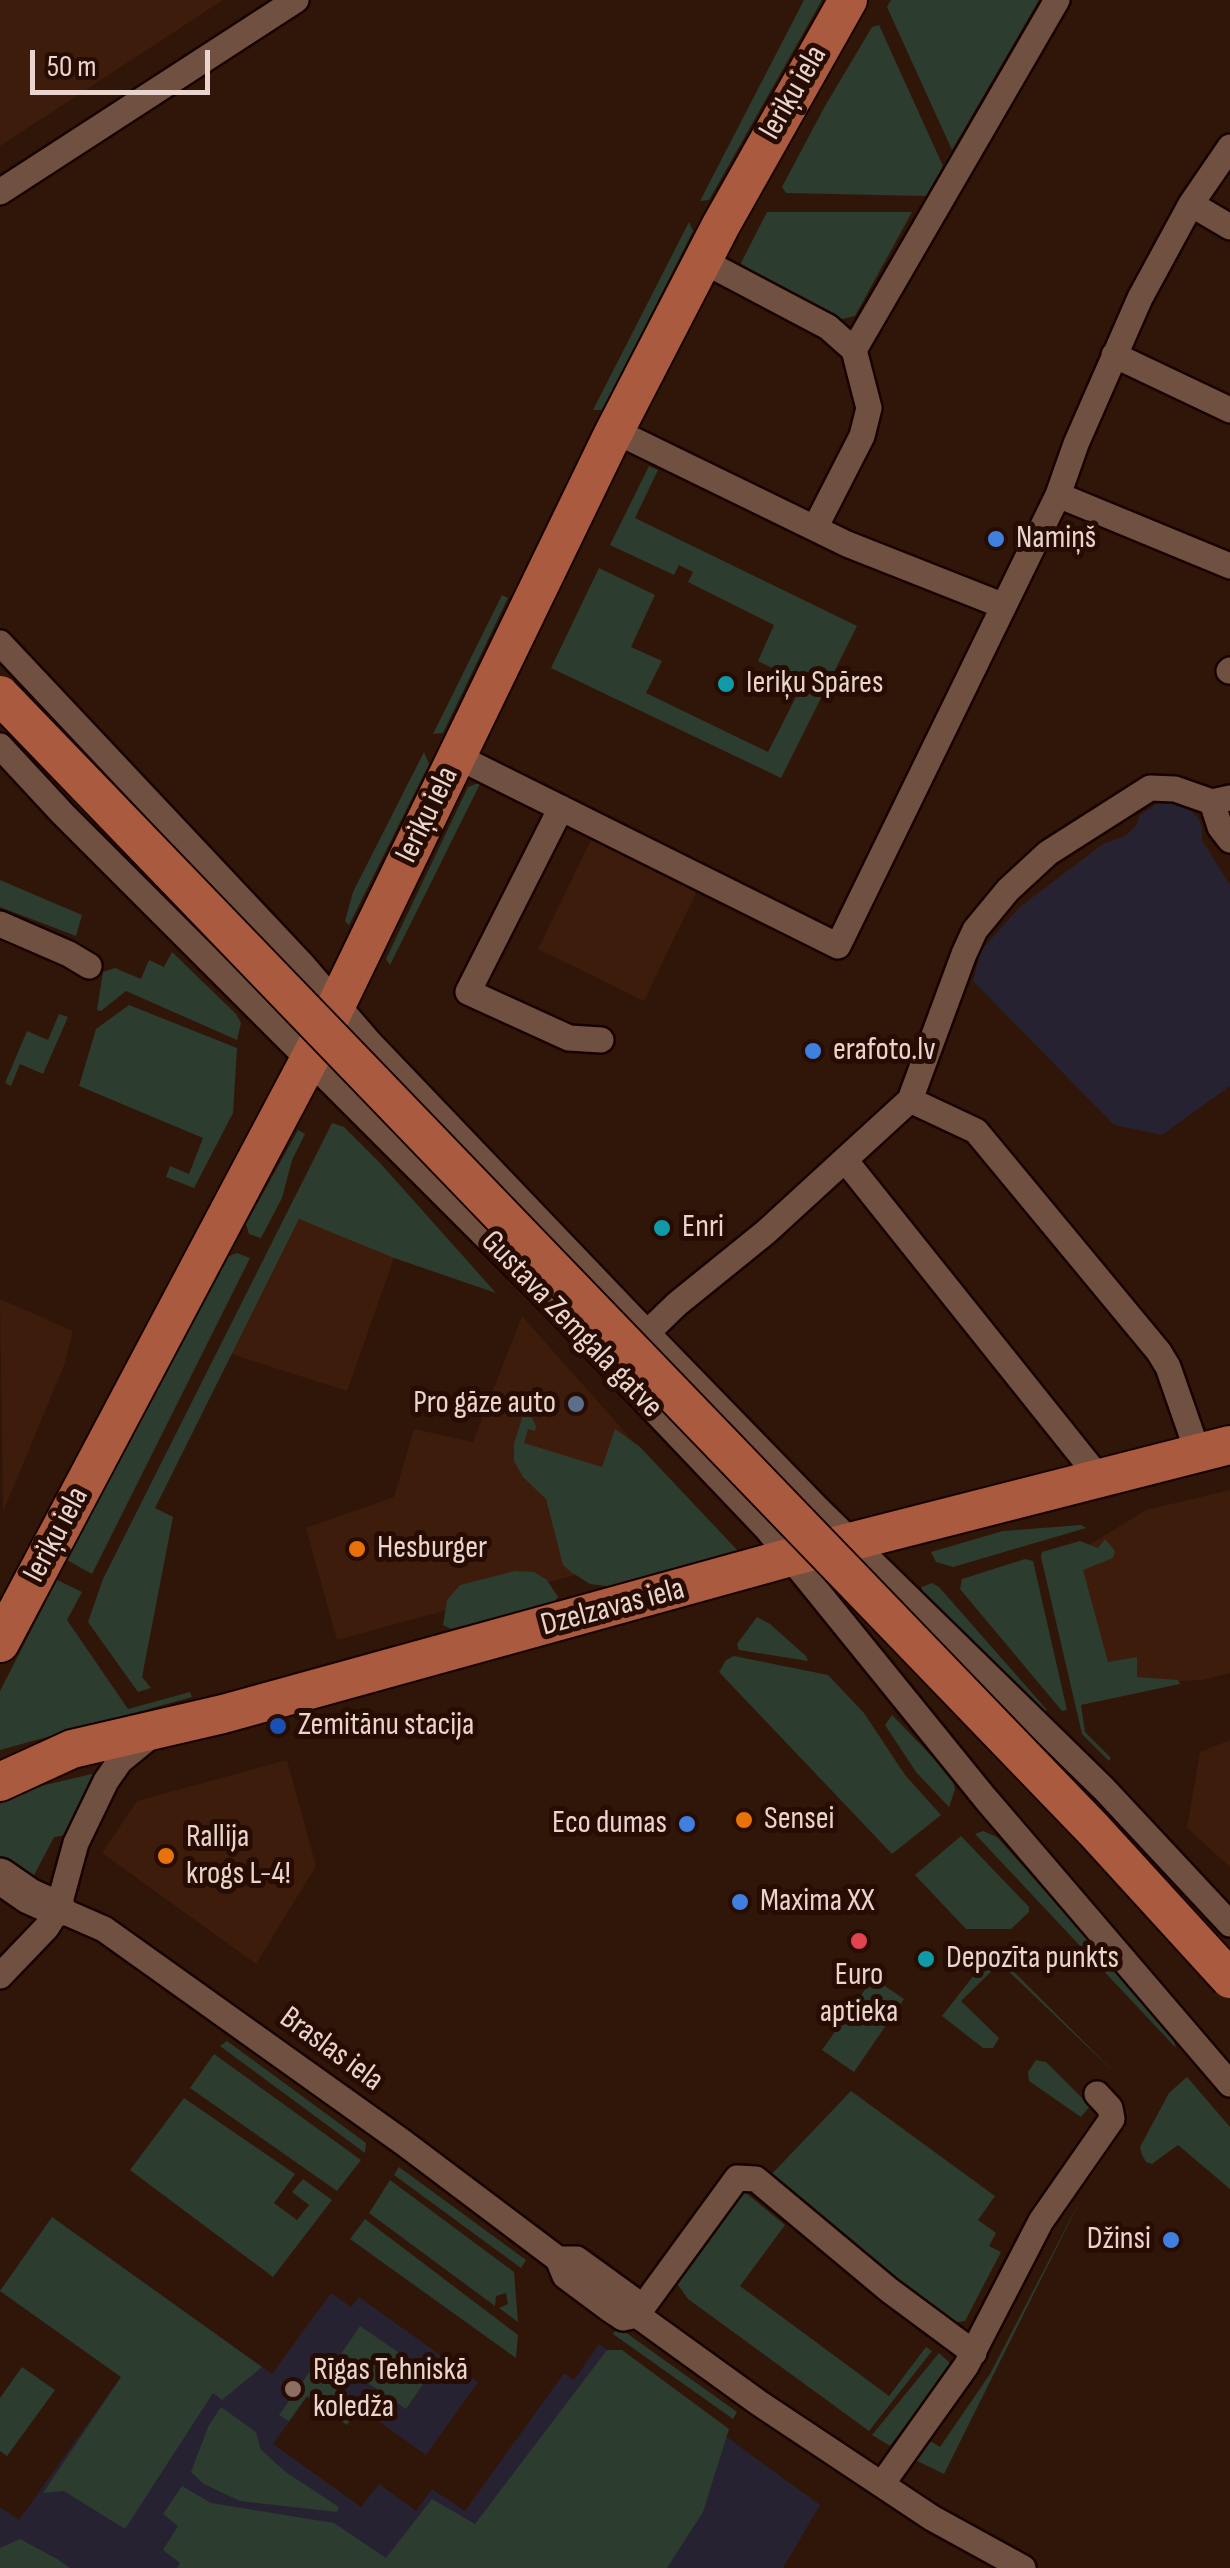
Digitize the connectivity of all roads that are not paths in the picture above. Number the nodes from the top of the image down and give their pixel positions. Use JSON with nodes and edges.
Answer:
{"nodes":[{"id":1,"x":296,"y":0,"type":"edge"},
{"id":2,"x":848,"y":0,"type":"edge"},
{"id":3,"x":1057,"y":0,"type":"edge"},
{"id":4,"x":1230,"y":148,"type":"edge"},
{"id":5,"x":0,"y":192,"type":"edge"},
{"id":6,"x":1191,"y":204,"type":"junction"},
{"id":7,"x":1230,"y":227,"type":"edge"},
{"id":8,"x":703,"y":261,"type":"junction"},
{"id":9,"x":854,"y":350,"type":"junction"},
{"id":10,"x":1114,"y":356,"type":"junction"},
{"id":11,"x":1230,"y":410,"type":"edge"},
{"id":12,"x":615,"y":432,"type":"junction"},
{"id":13,"x":1058,"y":495,"type":"junction"},
{"id":14,"x":815,"y":528,"type":"junction"},
{"id":15,"x":1230,"y":566,"type":"edge"},
{"id":16,"x":1004,"y":606,"type":"junction"},
{"id":17,"x":0,"y":643,"type":"edge"},
{"id":18,"x":0,"y":695,"type":"edge"},
{"id":19,"x":0,"y":746,"type":"edge"},
{"id":20,"x":456,"y":756,"type":"junction"},
{"id":21,"x":1221,"y":800,"type":"edge"},
{"id":22,"x":561,"y":808,"type":"junction"},
{"id":23,"x":1230,"y":840,"type":"edge"},
{"id":24,"x":243,"y":902,"type":"junction"},
{"id":25,"x":0,"y":924,"type":"edge"},
{"id":26,"x":199,"y":950,"type":"junction"},
{"id":27,"x":90,"y":966,"type":"dead end"},
{"id":28,"x":337,"y":1002,"type":"junction"},
{"id":29,"x":601,"y":1040,"type":"dead end"},
{"id":30,"x":310,"y":1060,"type":"junction"},
{"id":31,"x":910,"y":1100,"type":"junction"},
{"id":32,"x":845,"y":1160,"type":"junction"},
{"id":33,"x":648,"y":1333,"type":"junction"},
{"id":34,"x":1214,"y":1449,"type":"edge"},
{"id":35,"x":1100,"y":1479,"type":"junction"},
{"id":36,"x":852,"y":1542,"type":"junction"},
{"id":37,"x":791,"y":1557,"type":"junction"},
{"id":38,"x":6,"y":1621,"type":"edge"},
{"id":39,"x":971,"y":1658,"type":"junction"},
{"id":40,"x":924,"y":1719,"type":"junction"},
{"id":41,"x":157,"y":1730,"type":"junction"},
{"id":42,"x":0,"y":1782,"type":"edge"},
{"id":43,"x":0,"y":1876,"type":"edge"},
{"id":44,"x":58,"y":1909,"type":"junction"},
{"id":45,"x":1230,"y":1924,"type":"edge"},
{"id":46,"x":0,"y":1976,"type":"edge"},
{"id":47,"x":1230,"y":1979,"type":"edge"},
{"id":48,"x":1230,"y":2084,"type":"edge"},
{"id":49,"x":1097,"y":2094,"type":"dead end"},
{"id":50,"x":637,"y":2316,"type":"junction"},
{"id":51,"x":974,"y":2352,"type":"junction"},
{"id":52,"x":882,"y":2484,"type":"junction"},
{"id":53,"x":1023,"y":2568,"type":"edge"}],
"edges":[{"from":1,"to":5,"type":"street"},
{"from":2,"to":8,"type":"main road","name":"Ieriķu iela"},
{"from":3,"to":9,"type":"street"},
{"from":4,"to":6,"type":"street"},
{"from":6,"to":7,"type":"street"},
{"from":6,"to":10,"type":"street"},
{"from":8,"to":9,"type":"street"},
{"from":8,"to":12,"type":"main road","name":"Ieriķu iela"},
{"from":9,"to":14,"type":"street"},
{"from":10,"to":11,"type":"street"},
{"from":10,"to":13,"type":"street"},
{"from":12,"to":14,"type":"street"},
{"from":12,"to":20,"type":"main road","name":"Ieriķu iela"},
{"from":13,"to":15,"type":"street"},
{"from":13,"to":16,"type":"street"},
{"from":14,"to":16,"type":"street"},
{"from":16,"to":22,"type":"street"},
{"from":17,"to":24,"type":"street","name":"Gustava Zemgala gatve"},
{"from":18,"to":47,"type":"main road","name":"Gustava Zemgala gatve","bridge":true},
{"from":19,"to":26,"type":"street","name":"Gustava Zemgala gatve"},
{"from":20,"to":22,"type":"street"},
{"from":20,"to":28,"type":"main road","name":"Ieriķu iela"},
{"from":21,"to":23,"type":"street"},
{"from":21,"to":31,"type":"street"},
{"from":22,"to":29,"type":"street"},
{"from":24,"to":26,"type":"street"},
{"from":24,"to":28,"type":"street","name":"Gustava Zemgala gatve"},
{"from":25,"to":27,"type":"street"},
{"from":26,"to":30,"type":"street","name":"Gustava Zemgala gatve"},
{"from":28,"to":30,"type":"main road","name":"Ieriķu iela"},
{"from":28,"to":33,"type":"street","name":"Gustava Zemgala gatve"},
{"from":30,"to":37,"type":"street","name":"Gustava Zemgala gatve"},
{"from":30,"to":38,"type":"main road","name":"Ieriķu iela"},
{"from":31,"to":32,"type":"street"},
{"from":31,"to":34,"type":"street"},
{"from":32,"to":33,"type":"street"},
{"from":32,"to":35,"type":"street"},
{"from":33,"to":36,"type":"street","name":"Gustava Zemgala gatve"},
{"from":34,"to":35,"type":"main road","name":"Dzelzavas iela"},
{"from":35,"to":36,"type":"main road","name":"Dzelzavas iela"},
{"from":36,"to":37,"type":"main road","name":"Dzelzavas iela"},
{"from":36,"to":39,"type":"street","name":"Gustava Zemgala gatve"},
{"from":37,"to":40,"type":"street","name":"Gustava Zemgala gatve"},
{"from":37,"to":41,"type":"main road","name":"Dzelzavas iela"},
{"from":39,"to":40,"type":"street"},
{"from":39,"to":45,"type":"street","name":"Gustava Zemgala gatve"},
{"from":40,"to":48,"type":"street","name":"Gustava Zemgala gatve"},
{"from":41,"to":42,"type":"main road","name":"Dzelzavas iela"},
{"from":41,"to":44,"type":"street"},
{"from":43,"to":44,"type":"street"},
{"from":44,"to":46,"type":"street"},
{"from":44,"to":50,"type":"street","name":"Braslas iela"},
{"from":49,"to":51,"type":"street"},
{"from":50,"to":51,"type":"street"},
{"from":50,"to":52,"type":"street","name":"Braslas iela"},
{"from":51,"to":52,"type":"street"},
{"from":52,"to":53,"type":"street","name":"Braslas iela"}]}
